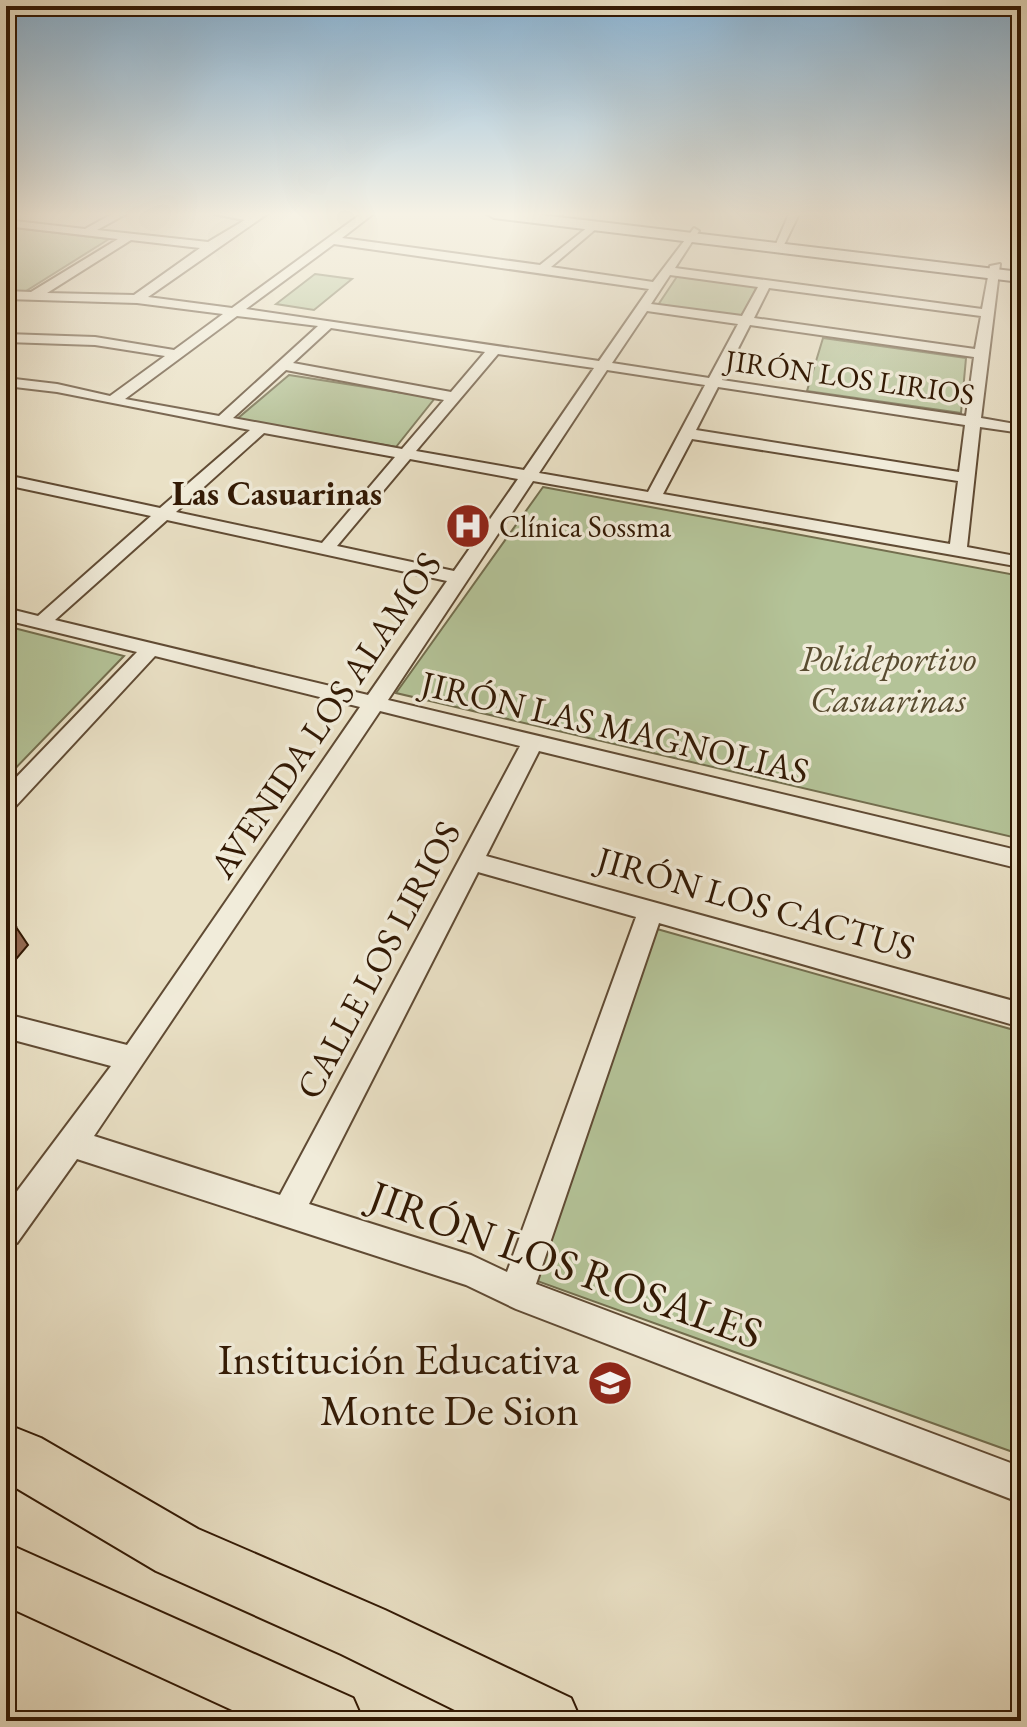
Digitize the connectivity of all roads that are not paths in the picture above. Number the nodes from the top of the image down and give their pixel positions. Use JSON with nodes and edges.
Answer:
{"nodes":[{"id":1,"x":48,"y":295,"type":"edge"},
{"id":2,"x":143,"y":295,"type":"edge"},
{"id":3,"x":256,"y":295,"type":"edge"},
{"id":4,"x":650,"y":295,"type":"edge"},
{"id":5,"x":760,"y":295,"type":"edge"},
{"id":6,"x":841,"y":295,"type":"edge"},
{"id":7,"x":991,"y":295,"type":"edge"},
{"id":8,"x":137,"y":299,"type":"junction"},
{"id":9,"x":641,"y":306,"type":"junction"},
{"id":10,"x":231,"y":313,"type":"junction"},
{"id":11,"x":987,"y":313,"type":"junction"},
{"id":12,"x":748,"y":321,"type":"junction"},
{"id":13,"x":328,"y":324,"type":"junction"},
{"id":14,"x":6,"y":338,"type":"edge"},
{"id":15,"x":493,"y":351,"type":"junction"},
{"id":16,"x":176,"y":354,"type":"junction"},
{"id":17,"x":981,"y":354,"type":"junction"},
{"id":18,"x":281,"y":365,"type":"junction"},
{"id":19,"x":599,"y":367,"type":"junction"},
{"id":20,"x":6,"y":382,"type":"edge"},
{"id":21,"x":711,"y":383,"type":"junction"},
{"id":22,"x":453,"y":397,"type":"junction"},
{"id":23,"x":113,"y":401,"type":"junction"},
{"id":24,"x":223,"y":420,"type":"junction"},
{"id":25,"x":974,"y":422,"type":"junction"},
{"id":26,"x":261,"y":428,"type":"junction"},
{"id":27,"x":1021,"y":429,"type":"edge"},
{"id":28,"x":684,"y":433,"type":"junction"},
{"id":29,"x":405,"y":454,"type":"junction"},
{"id":30,"x":527,"y":475,"type":"junction"},
{"id":31,"x":967,"y":478,"type":"junction"},
{"id":32,"x":6,"y":480,"type":"edge"},
{"id":33,"x":654,"y":496,"type":"junction"},
{"id":34,"x":164,"y":516,"type":"junction"},
{"id":35,"x":325,"y":550,"type":"junction"},
{"id":36,"x":958,"y":550,"type":"junction"},
{"id":37,"x":1021,"y":562,"type":"edge"},
{"id":38,"x":459,"y":578,"type":"junction"},
{"id":39,"x":6,"y":614,"type":"edge"},
{"id":40,"x":40,"y":624,"type":"junction"},
{"id":41,"x":151,"y":649,"type":"junction"},
{"id":42,"x":375,"y":705,"type":"junction"},
{"id":43,"x":533,"y":742,"type":"junction"},
{"id":44,"x":6,"y":802,"type":"edge"},
{"id":45,"x":1021,"y":860,"type":"edge"},
{"id":46,"x":471,"y":861,"type":"junction"},
{"id":47,"x":650,"y":912,"type":"junction"},
{"id":48,"x":1021,"y":1015,"type":"edge"},
{"id":49,"x":6,"y":1026,"type":"edge"},
{"id":50,"x":133,"y":1059,"type":"junction"},
{"id":51,"x":74,"y":1144,"type":"junction"},
{"id":52,"x":288,"y":1212,"type":"junction"},
{"id":53,"x":6,"y":1232,"type":"edge"},
{"id":54,"x":516,"y":1293,"type":"junction"},
{"id":55,"x":6,"y":1453,"type":"edge"},
{"id":56,"x":1021,"y":1485,"type":"edge"},
{"id":57,"x":6,"y":1574,"type":"edge"},
{"id":58,"x":325,"y":1720,"type":"edge"},
{"id":59,"x":548,"y":1721,"type":"edge"}],
"edges":[{"from":1,"to":8,"type":"street","name":"JIRÓN LOS LIRIOS"},
{"from":2,"to":8,"type":"street"},
{"from":3,"to":10,"type":"street"},
{"from":4,"to":9,"type":"street","name":"AVENIDA LOS ALAMOS"},
{"from":5,"to":12,"type":"street"},
{"from":6,"to":11,"type":"street"},
{"from":7,"to":11,"type":"street"},
{"from":8,"to":10,"type":"street","name":"JIRÓN LOS LIRIOS"},
{"from":9,"to":12,"type":"street"},
{"from":9,"to":19,"type":"street","name":"AVENIDA LOS ALAMOS"},
{"from":10,"to":13,"type":"street","name":"JIRÓN LOS LIRIOS"},
{"from":10,"to":16,"type":"street"},
{"from":11,"to":17,"type":"street"},
{"from":12,"to":17,"type":"street"},
{"from":12,"to":21,"type":"street"},
{"from":13,"to":15,"type":"street","name":"JIRÓN LOS LIRIOS"},
{"from":13,"to":18,"type":"street"},
{"from":14,"to":16,"type":"street"},
{"from":15,"to":19,"type":"street","name":"JIRÓN LOS LIRIOS"},
{"from":15,"to":22,"type":"street"},
{"from":16,"to":23,"type":"street"},
{"from":17,"to":25,"type":"street"},
{"from":18,"to":22,"type":"street"},
{"from":18,"to":24,"type":"street"},
{"from":19,"to":21,"type":"street","name":"JIRÓN LOS LIRIOS"},
{"from":19,"to":30,"type":"street","name":"AVENIDA LOS ALAMOS"},
{"from":20,"to":23,"type":"street"},
{"from":21,"to":25,"type":"street","name":"JIRÓN LOS LIRIOS"},
{"from":21,"to":28,"type":"street"},
{"from":22,"to":29,"type":"street"},
{"from":23,"to":24,"type":"street"},
{"from":24,"to":26,"type":"street"},
{"from":25,"to":27,"type":"street","name":"JIRÓN LOS LIRIOS"},
{"from":25,"to":31,"type":"street"},
{"from":26,"to":29,"type":"street"},
{"from":26,"to":34,"type":"street"},
{"from":28,"to":31,"type":"street"},
{"from":28,"to":33,"type":"street"},
{"from":29,"to":30,"type":"street"},
{"from":29,"to":35,"type":"street"},
{"from":30,"to":33,"type":"street"},
{"from":30,"to":38,"type":"street","name":"AVENIDA LOS ALAMOS"},
{"from":31,"to":36,"type":"street"},
{"from":32,"to":34,"type":"street"},
{"from":33,"to":36,"type":"street"},
{"from":34,"to":35,"type":"street"},
{"from":34,"to":40,"type":"street"},
{"from":35,"to":38,"type":"street"},
{"from":36,"to":37,"type":"street"},
{"from":38,"to":42,"type":"street","name":"AVENIDA LOS ALAMOS"},
{"from":39,"to":40,"type":"street","name":"JIRÓN LAS MAGNOLIAS"},
{"from":40,"to":41,"type":"street","name":"JIRÓN LAS MAGNOLIAS"},
{"from":41,"to":42,"type":"street","name":"JIRÓN LAS MAGNOLIAS"},
{"from":41,"to":44,"type":"street"},
{"from":42,"to":43,"type":"street","name":"JIRÓN LAS MAGNOLIAS"},
{"from":42,"to":50,"type":"street","name":"AVENIDA LOS ALAMOS"},
{"from":43,"to":45,"type":"street","name":"JIRÓN LAS MAGNOLIAS"},
{"from":43,"to":46,"type":"street","name":"CALLE LOS LIRIOS"},
{"from":46,"to":47,"type":"street","name":"JIRÓN LOS CACTUS"},
{"from":46,"to":52,"type":"street","name":"CALLE LOS LIRIOS"},
{"from":47,"to":48,"type":"street","name":"JIRÓN LOS CACTUS"},
{"from":47,"to":54,"type":"street"},
{"from":49,"to":50,"type":"street"},
{"from":50,"to":51,"type":"street","name":"AVENIDA LOS ALAMOS"},
{"from":51,"to":52,"type":"street","name":"JIRÓN LOS ROSALES"},
{"from":51,"to":53,"type":"street","name":"AVENIDA LOS ALAMOS"},
{"from":52,"to":54,"type":"street","name":"JIRÓN LOS ROSALES"},
{"from":54,"to":56,"type":"street","name":"JIRÓN LOS ROSALES"},
{"from":55,"to":59,"type":"main road"},
{"from":57,"to":58,"type":"main road"}]}
